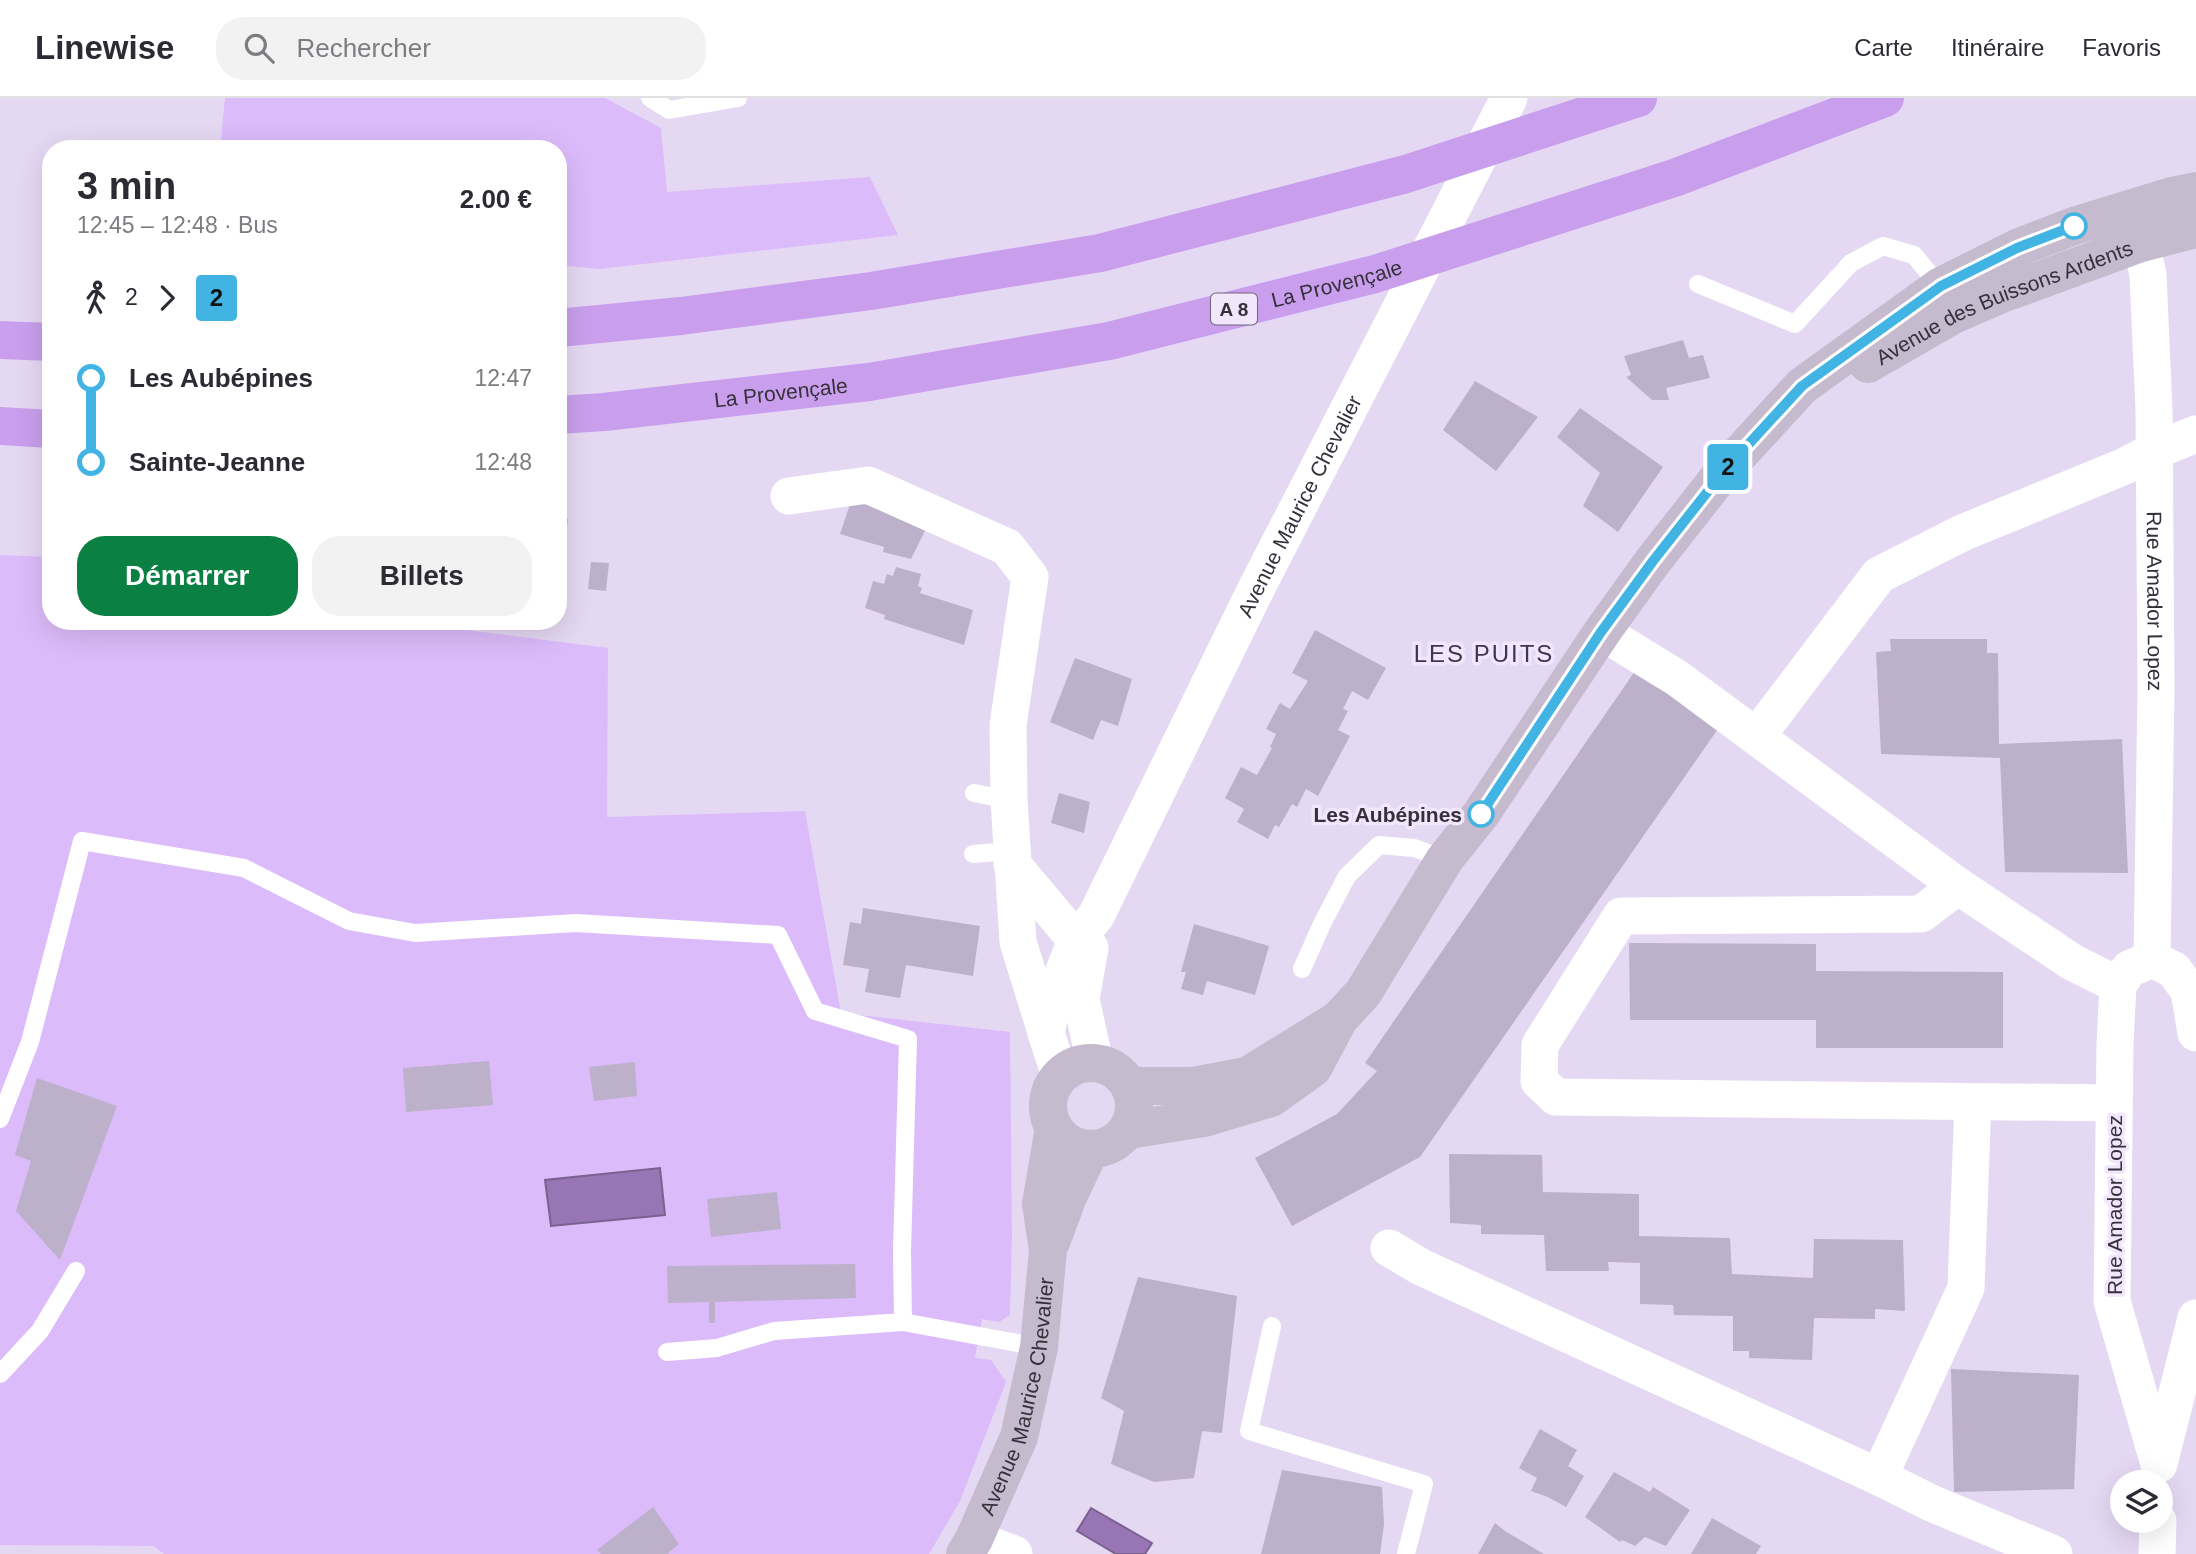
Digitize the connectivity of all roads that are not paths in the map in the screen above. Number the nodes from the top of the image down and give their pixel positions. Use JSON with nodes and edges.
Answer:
{"nodes":[{"id":1,"x":650,"y":98,"type":"edge"},
{"id":2,"x":738,"y":98,"type":"edge"},
{"id":3,"x":1508,"y":98,"type":"edge"},
{"id":4,"x":1638,"y":98,"type":"edge"},
{"id":5,"x":1885,"y":98,"type":"edge"},
{"id":6,"x":2196,"y":191,"type":"edge"},
{"id":7,"x":2135,"y":226,"type":"junction"},
{"id":8,"x":2196,"y":229,"type":"edge"},
{"id":9,"x":1698,"y":284,"type":"dead end"},
{"id":10,"x":1947,"y":300,"type":"junction"},
{"id":11,"x":567,"y":327,"type":"edge"},
{"id":12,"x":0,"y":340,"type":"edge"},
{"id":13,"x":42,"y":342,"type":"edge"},
{"id":14,"x":567,"y":414,"type":"edge"},
{"id":15,"x":0,"y":426,"type":"edge"},
{"id":16,"x":42,"y":428,"type":"edge"},
{"id":17,"x":2196,"y":433,"type":"edge"},
{"id":18,"x":2154,"y":451,"type":"junction"},
{"id":19,"x":789,"y":496,"type":"dead end"},
{"id":20,"x":1601,"y":632,"type":"junction"},
{"id":21,"x":1757,"y":736,"type":"junction"},
{"id":22,"x":974,"y":793,"type":"dead end"},
{"id":23,"x":1009,"y":800,"type":"junction"},
{"id":24,"x":973,"y":855,"type":"dead end"},
{"id":25,"x":1012,"y":858,"type":"junction"},
{"id":26,"x":1446,"y":859,"type":"junction"},
{"id":27,"x":1958,"y":886,"type":"junction"},
{"id":28,"x":1086,"y":928,"type":"junction"},
{"id":29,"x":2152,"y":959,"type":"junction"},
{"id":30,"x":1302,"y":969,"type":"dead end"},
{"id":31,"x":2118,"y":985,"type":"junction"},
{"id":32,"x":1339,"y":1019,"type":"junction"},
{"id":33,"x":1046,"y":1033,"type":"junction"},
{"id":34,"x":2196,"y":1033,"type":"edge"},
{"id":35,"x":1095,"y":1063,"type":"junction"},
{"id":36,"x":1060,"y":1076,"type":"junction"},
{"id":37,"x":1129,"y":1086,"type":"junction"},
{"id":38,"x":1973,"y":1102,"type":"junction"},
{"id":39,"x":2114,"y":1103,"type":"junction"},
{"id":40,"x":0,"y":1119,"type":"edge"},
{"id":41,"x":1054,"y":1128,"type":"junction"},
{"id":42,"x":1128,"y":1129,"type":"junction"},
{"id":43,"x":1090,"y":1150,"type":"junction"},
{"id":44,"x":1388,"y":1248,"type":"dead end"},
{"id":45,"x":1048,"y":1250,"type":"junction"},
{"id":46,"x":76,"y":1272,"type":"dead end"},
{"id":47,"x":2196,"y":1318,"type":"edge"},
{"id":48,"x":903,"y":1322,"type":"junction"},
{"id":49,"x":1272,"y":1325,"type":"dead end"},
{"id":50,"x":1039,"y":1347,"type":"junction"},
{"id":51,"x":667,"y":1352,"type":"dead end"},
{"id":52,"x":0,"y":1374,"type":"edge"},
{"id":53,"x":2158,"y":1470,"type":"edge"},
{"id":54,"x":2160,"y":1470,"type":"edge"},
{"id":55,"x":1879,"y":1477,"type":"junction"},
{"id":56,"x":2158,"y":1533,"type":"edge"},
{"id":57,"x":970,"y":1547,"type":"edge"},
{"id":58,"x":1014,"y":1554,"type":"edge"},
{"id":59,"x":1406,"y":1554,"type":"edge"},
{"id":60,"x":2054,"y":1554,"type":"edge"},
{"id":61,"x":2157,"y":1554,"type":"edge"}],
"edges":[{"from":1,"to":2,"type":"lane"},
{"from":3,"to":28,"type":"street","name":"Avenue Maurice Chevalier"},
{"from":4,"to":11,"type":"highway"},
{"from":5,"to":14,"type":"highway","name":"La Provençale","number":"A 8"},
{"from":6,"to":7,"type":"street","name":"Avenue des Buissons Ardents"},
{"from":7,"to":8,"type":"street","name":"Avenue des Buissons Ardents"},
{"from":7,"to":10,"type":"street","name":"Avenue des Buissons Ardents"},
{"from":7,"to":18,"type":"street","name":"Rue Amador Lopez"},
{"from":9,"to":10,"type":"lane"},
{"from":10,"to":20,"type":"street","name":"Avenue des Buissons Ardents"},
{"from":12,"to":13,"type":"highway"},
{"from":15,"to":16,"type":"highway"},
{"from":17,"to":18,"type":"street"},
{"from":18,"to":21,"type":"street"},
{"from":18,"to":29,"type":"street","name":"Rue Amador Lopez"},
{"from":19,"to":23,"type":"street"},
{"from":20,"to":21,"type":"street"},
{"from":20,"to":26,"type":"street","name":"Avenue des Buissons Ardents"},
{"from":21,"to":27,"type":"street"},
{"from":22,"to":23,"type":"lane"},
{"from":23,"to":25,"type":"street"},
{"from":24,"to":25,"type":"lane"},
{"from":25,"to":28,"type":"street"},
{"from":25,"to":33,"type":"street"},
{"from":26,"to":30,"type":"lane"},
{"from":26,"to":32,"type":"street","name":"Avenue des Buissons Ardents"},
{"from":27,"to":31,"type":"street"},
{"from":27,"to":38,"type":"street"},
{"from":28,"to":33,"type":"street","name":"Avenue Maurice Chevalier"},
{"from":28,"to":35,"type":"street","name":"Avenue Maurice Chevalier"},
{"from":29,"to":31,"type":"street"},
{"from":29,"to":34,"type":"street"},
{"from":31,"to":39,"type":"street","name":"Rue Amador Lopez"},
{"from":32,"to":37,"type":"street","name":"Avenue des Buissons Ardents"},
{"from":32,"to":42,"type":"street","name":"Avenue des Buissons Ardents"},
{"from":33,"to":36,"type":"street"},
{"from":35,"to":36,"type":"street"},
{"from":35,"to":37,"type":"street"},
{"from":36,"to":41,"type":"street"},
{"from":37,"to":42,"type":"street"},
{"from":38,"to":39,"type":"street"},
{"from":38,"to":55,"type":"street"},
{"from":39,"to":53,"type":"street","name":"Rue Amador Lopez"},
{"from":40,"to":48,"type":"lane"},
{"from":41,"to":43,"type":"street"},
{"from":41,"to":45,"type":"street","name":"Avenue Maurice Chevalier"},
{"from":42,"to":43,"type":"street"},
{"from":43,"to":45,"type":"street","name":"Avenue Maurice Chevalier"},
{"from":44,"to":55,"type":"street"},
{"from":45,"to":50,"type":"street","name":"Avenue Maurice Chevalier"},
{"from":46,"to":52,"type":"lane"},
{"from":47,"to":54,"type":"street","name":"Rue Amador Lopez"},
{"from":48,"to":50,"type":"lane"},
{"from":48,"to":51,"type":"lane"},
{"from":49,"to":59,"type":"lane"},
{"from":50,"to":57,"type":"street","name":"Avenue Maurice Chevalier"},
{"from":55,"to":60,"type":"street"},
{"from":56,"to":61,"type":"street"},
{"from":57,"to":58,"type":"street","name":"Avenue Maurice Chevalier"}]}
